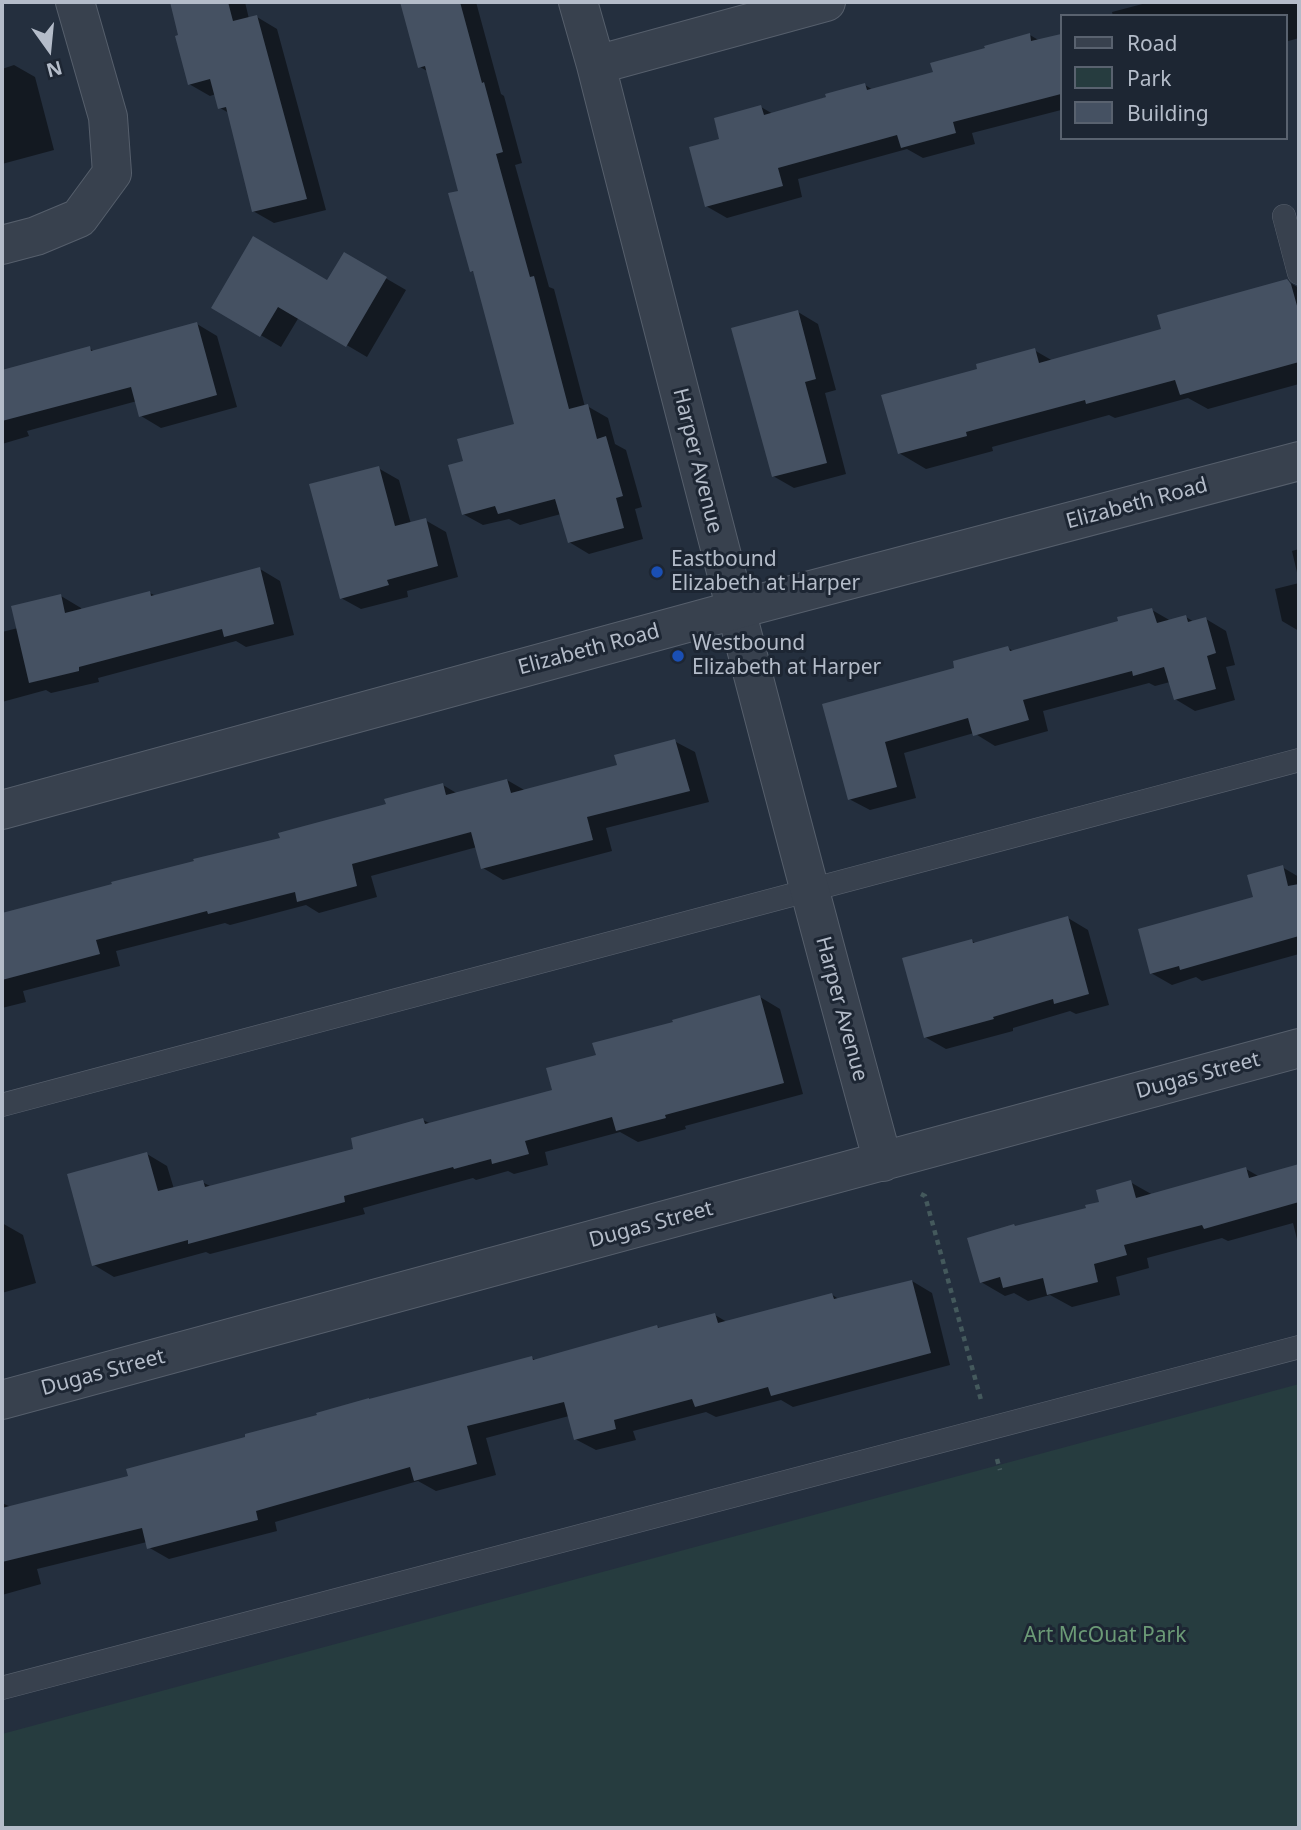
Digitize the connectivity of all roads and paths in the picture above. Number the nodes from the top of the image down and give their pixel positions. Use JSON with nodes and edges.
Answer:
{"nodes":[{"id":1,"x":75,"y":2,"type":"edge"},
{"id":2,"x":578,"y":2,"type":"edge"},
{"id":3,"x":826,"y":2,"type":"edge"},
{"id":4,"x":596,"y":65,"type":"junction"},
{"id":5,"x":1284,"y":216,"type":"dead end"},
{"id":6,"x":2,"y":245,"type":"edge"},
{"id":7,"x":1299,"y":273,"type":"edge"},
{"id":8,"x":1299,"y":461,"type":"edge"},
{"id":9,"x":735,"y":610,"type":"junction"},
{"id":10,"x":1299,"y":760,"type":"edge"},
{"id":11,"x":2,"y":810,"type":"edge"},
{"id":12,"x":809,"y":891,"type":"junction"},
{"id":13,"x":1299,"y":1048,"type":"edge"},
{"id":14,"x":2,"y":1105,"type":"edge"},
{"id":15,"x":883,"y":1162,"type":"junction"},
{"id":16,"x":1299,"y":1347,"type":"edge"},
{"id":17,"x":2,"y":1401,"type":"edge"},
{"id":18,"x":989,"y":1430,"type":"junction"},
{"id":19,"x":1000,"y":1470,"type":"dead end"},
{"id":20,"x":2,"y":1688,"type":"edge"}],
"edges":[{"from":1,"to":6,"type":"street"},
{"from":2,"to":4,"type":"street","name":"Harper Avenue"},
{"from":3,"to":4,"type":"street"},
{"from":4,"to":9,"type":"street","name":"Harper Avenue"},
{"from":5,"to":7,"type":"lane"},
{"from":8,"to":9,"type":"street","name":"Elizabeth Road"},
{"from":9,"to":11,"type":"street","name":"Elizabeth Road"},
{"from":9,"to":12,"type":"street","name":"Harper Avenue"},
{"from":10,"to":12,"type":"lane"},
{"from":12,"to":14,"type":"lane"},
{"from":12,"to":15,"type":"street","name":"Harper Avenue"},
{"from":13,"to":15,"type":"street","name":"Dugas Street"},
{"from":15,"to":17,"type":"street","name":"Dugas Street"},
{"from":15,"to":18,"type":"path"},
{"from":16,"to":18,"type":"lane"},
{"from":18,"to":19,"type":"path"},
{"from":18,"to":20,"type":"lane"}]}
